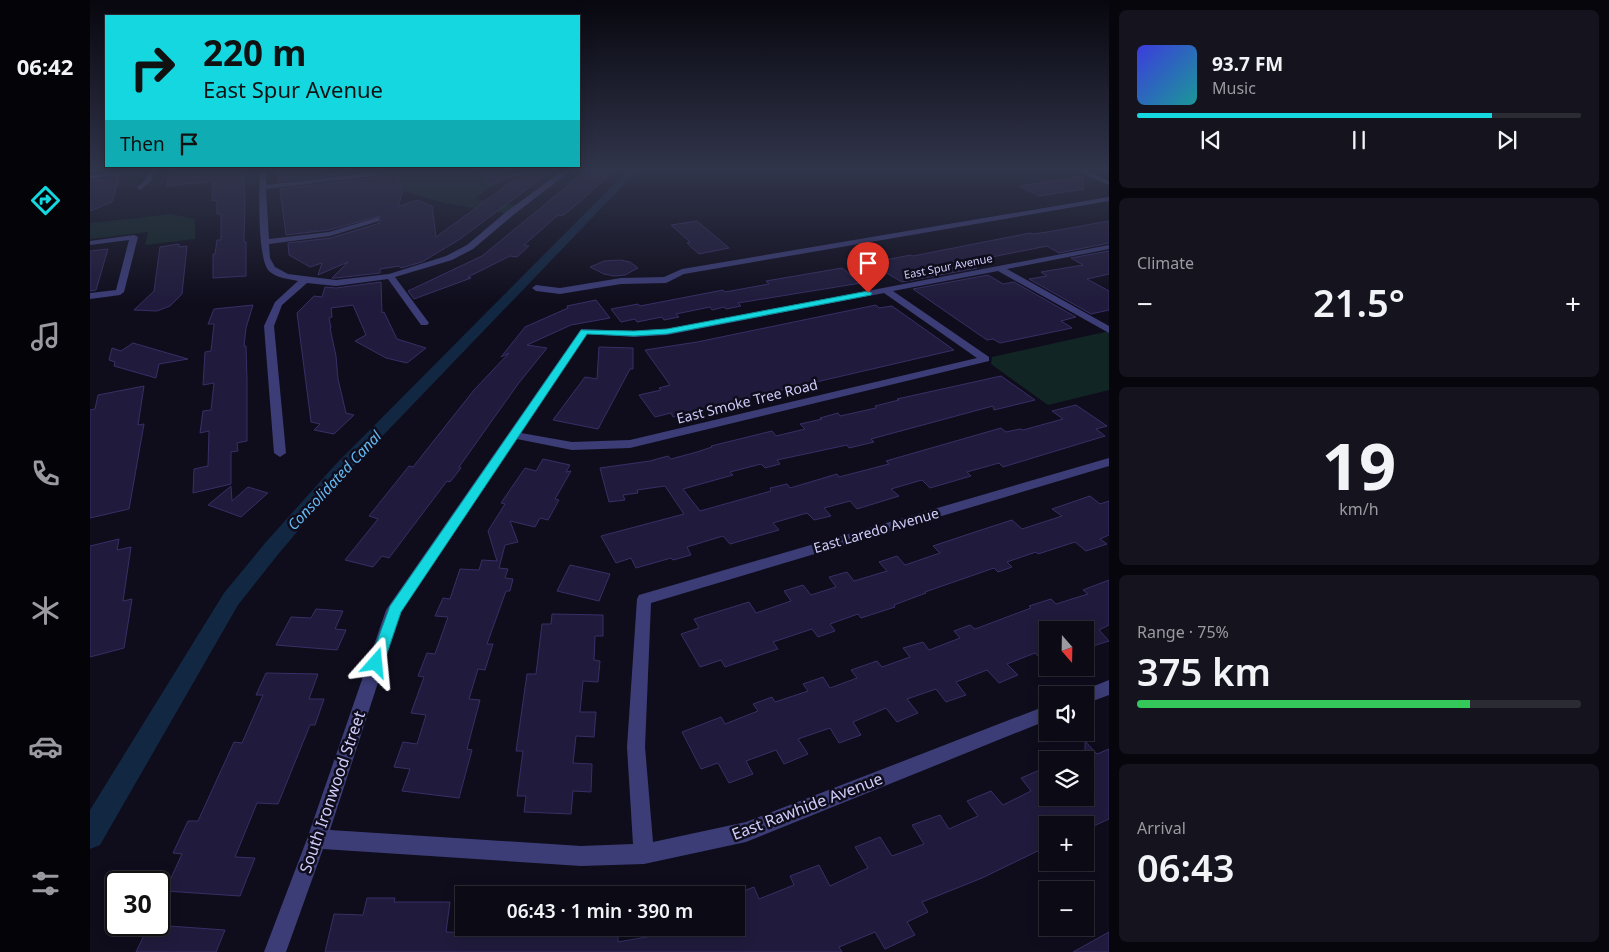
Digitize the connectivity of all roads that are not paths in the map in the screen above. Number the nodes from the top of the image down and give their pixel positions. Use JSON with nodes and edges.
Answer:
{"nodes":[{"id":1,"x":264,"y":213,"type":"edge"},
{"id":2,"x":510,"y":213,"type":"edge"},
{"id":3,"x":1025,"y":213,"type":"edge"},
{"id":4,"x":376,"y":219,"type":"dead end"},
{"id":5,"x":266,"y":242,"type":"junction"},
{"id":6,"x":90,"y":243,"type":"edge"},
{"id":7,"x":1109,"y":247,"type":"edge"},
{"id":8,"x":999,"y":268,"type":"junction"},
{"id":9,"x":390,"y":276,"type":"junction"},
{"id":10,"x":305,"y":280,"type":"junction"},
{"id":11,"x":536,"y":288,"type":"dead end"},
{"id":12,"x":886,"y":290,"type":"junction"},
{"id":13,"x":90,"y":296,"type":"edge"},
{"id":14,"x":424,"y":323,"type":"dead end"},
{"id":15,"x":1109,"y":330,"type":"edge"},
{"id":16,"x":584,"y":332,"type":"joint"},
{"id":17,"x":514,"y":435,"type":"junction"},
{"id":18,"x":280,"y":453,"type":"dead end"},
{"id":19,"x":1109,"y":462,"type":"edge"},
{"id":20,"x":1109,"y":687,"type":"edge"},
{"id":21,"x":1094,"y":693,"type":"edge"},
{"id":22,"x":1039,"y":716,"type":"edge"},
{"id":23,"x":317,"y":840,"type":"junction"},
{"id":24,"x":644,"y":854,"type":"junction"},
{"id":25,"x":275,"y":952,"type":"edge"}],
"edges":[{"from":1,"to":5,"type":"street"},
{"from":2,"to":9,"type":"street"},
{"from":3,"to":11,"type":"street"},
{"from":4,"to":5,"type":"street"},
{"from":5,"to":10,"type":"street"},
{"from":6,"to":13,"type":"street"},
{"from":7,"to":8,"type":"street","name":"East Spur Avenue"},
{"from":8,"to":12,"type":"street","name":"East Spur Avenue"},
{"from":8,"to":15,"type":"street"},
{"from":9,"to":10,"type":"street"},
{"from":9,"to":14,"type":"street"},
{"from":10,"to":18,"type":"street"},
{"from":12,"to":16,"type":"street","name":"East Spur Avenue"},
{"from":12,"to":17,"type":"street","name":"East Smoke Tree Road"},
{"from":16,"to":17,"type":"street","name":"South Ironwood Street"},
{"from":17,"to":23,"type":"street","name":"South Ironwood Street"},
{"from":19,"to":24,"type":"street","name":"East Laredo Avenue"},
{"from":20,"to":21,"type":"street"},
{"from":22,"to":24,"type":"street","name":"East Rawhide Avenue"},
{"from":23,"to":24,"type":"street","name":"East Rawhide Avenue"},
{"from":23,"to":25,"type":"street","name":"South Ironwood Street"}]}
